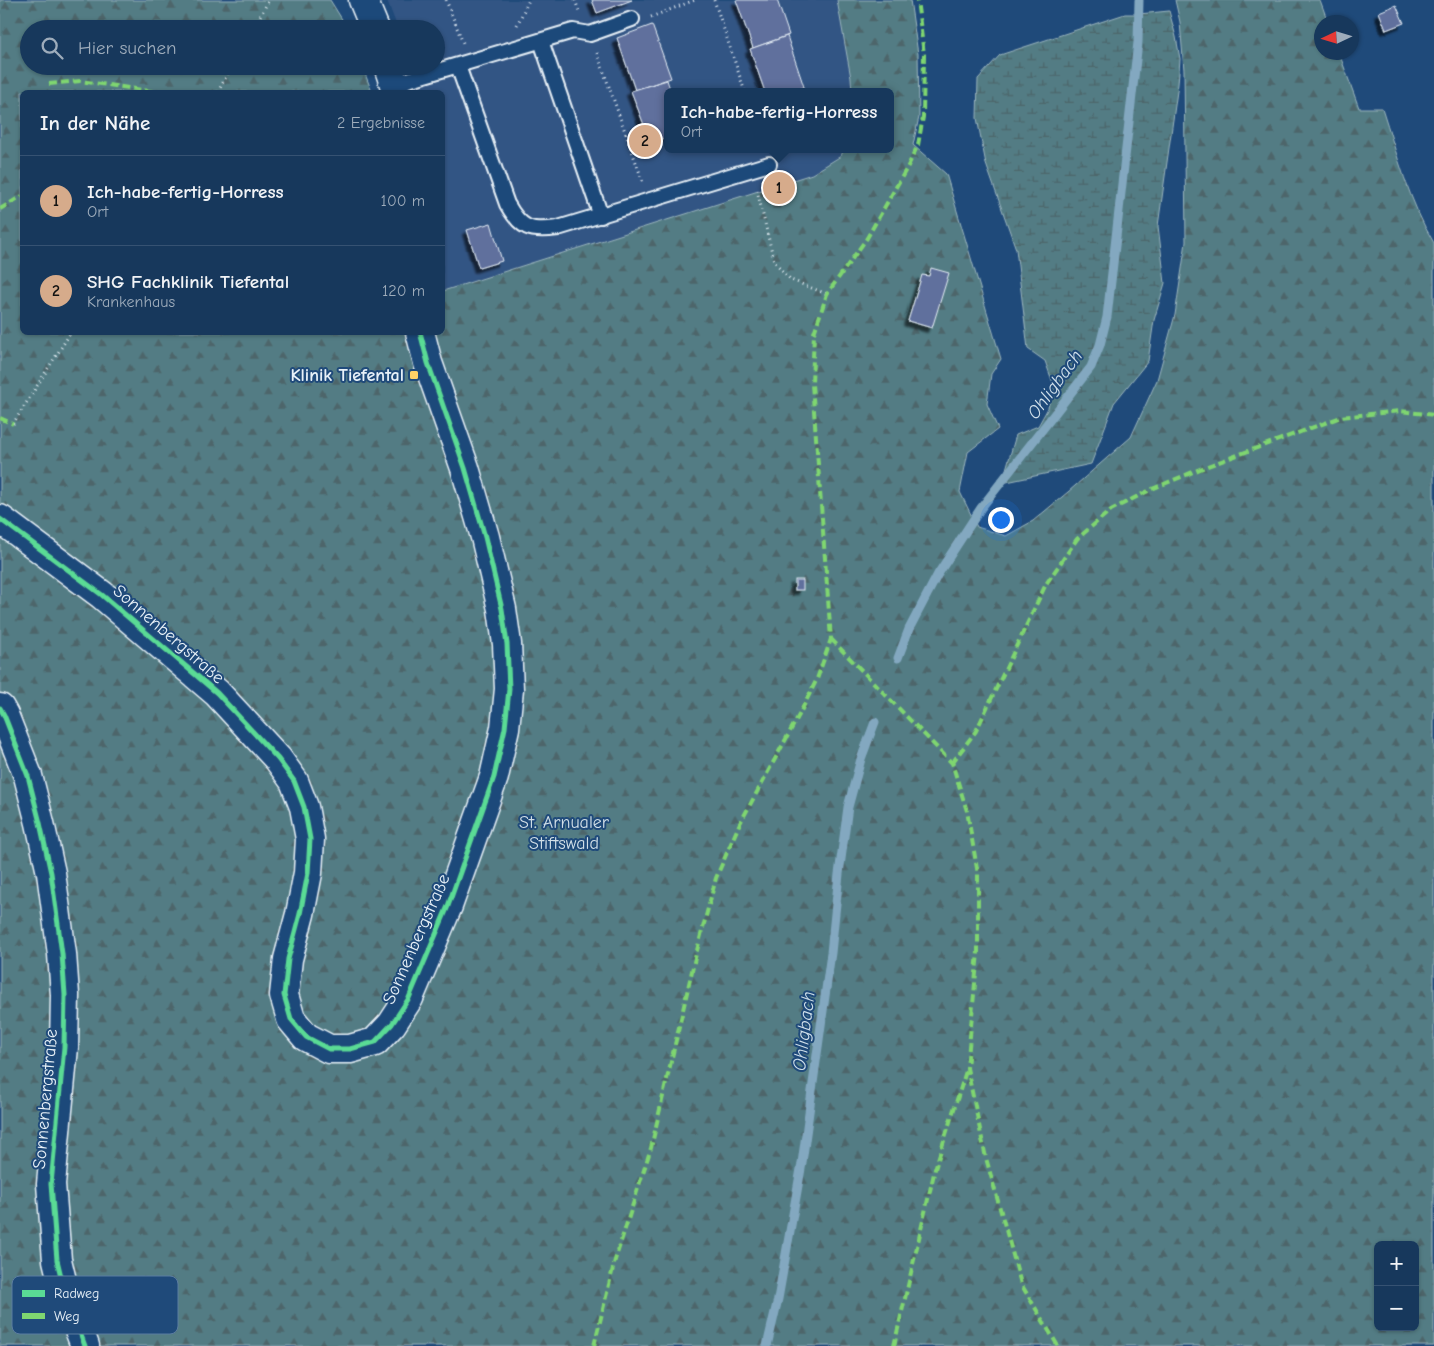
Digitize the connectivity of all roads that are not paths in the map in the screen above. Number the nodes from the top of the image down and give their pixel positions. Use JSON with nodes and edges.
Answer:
{"nodes":[{"id":1,"x":363,"y":0,"type":"edge"},
{"id":2,"x":632,"y":19,"type":"dead end"},
{"id":3,"x":371,"y":20,"type":"edge"},
{"id":4,"x":541,"y":41,"type":"junction"},
{"id":5,"x":464,"y":64,"type":"junction"},
{"id":6,"x":445,"y":68,"type":"edge"},
{"id":7,"x":417,"y":75,"type":"edge"},
{"id":8,"x":392,"y":81,"type":"edge"},
{"id":9,"x":769,"y":164,"type":"dead end"},
{"id":10,"x":601,"y":216,"type":"junction"},
{"id":11,"x":421,"y":335,"type":"edge"},
{"id":12,"x":0,"y":519,"type":"edge"},
{"id":13,"x":0,"y":708,"type":"edge"},
{"id":14,"x":61,"y":1276,"type":"edge"},
{"id":15,"x":81,"y":1334,"type":"edge"},
{"id":16,"x":85,"y":1346,"type":"edge"}],
"edges":[{"from":1,"to":3,"type":"street"},
{"from":2,"to":4,"type":"lane"},
{"from":4,"to":5,"type":"lane"},
{"from":4,"to":10,"type":"lane"},
{"from":5,"to":6,"type":"lane"},
{"from":5,"to":10,"type":"lane"},
{"from":7,"to":8,"type":"lane"},
{"from":9,"to":10,"type":"lane"},
{"from":11,"to":12,"type":"street","name":"Sonnenbergstraße"},
{"from":13,"to":14,"type":"street","name":"Sonnenbergstraße"},
{"from":15,"to":16,"type":"street","name":"Sonnenbergstraße"}]}
